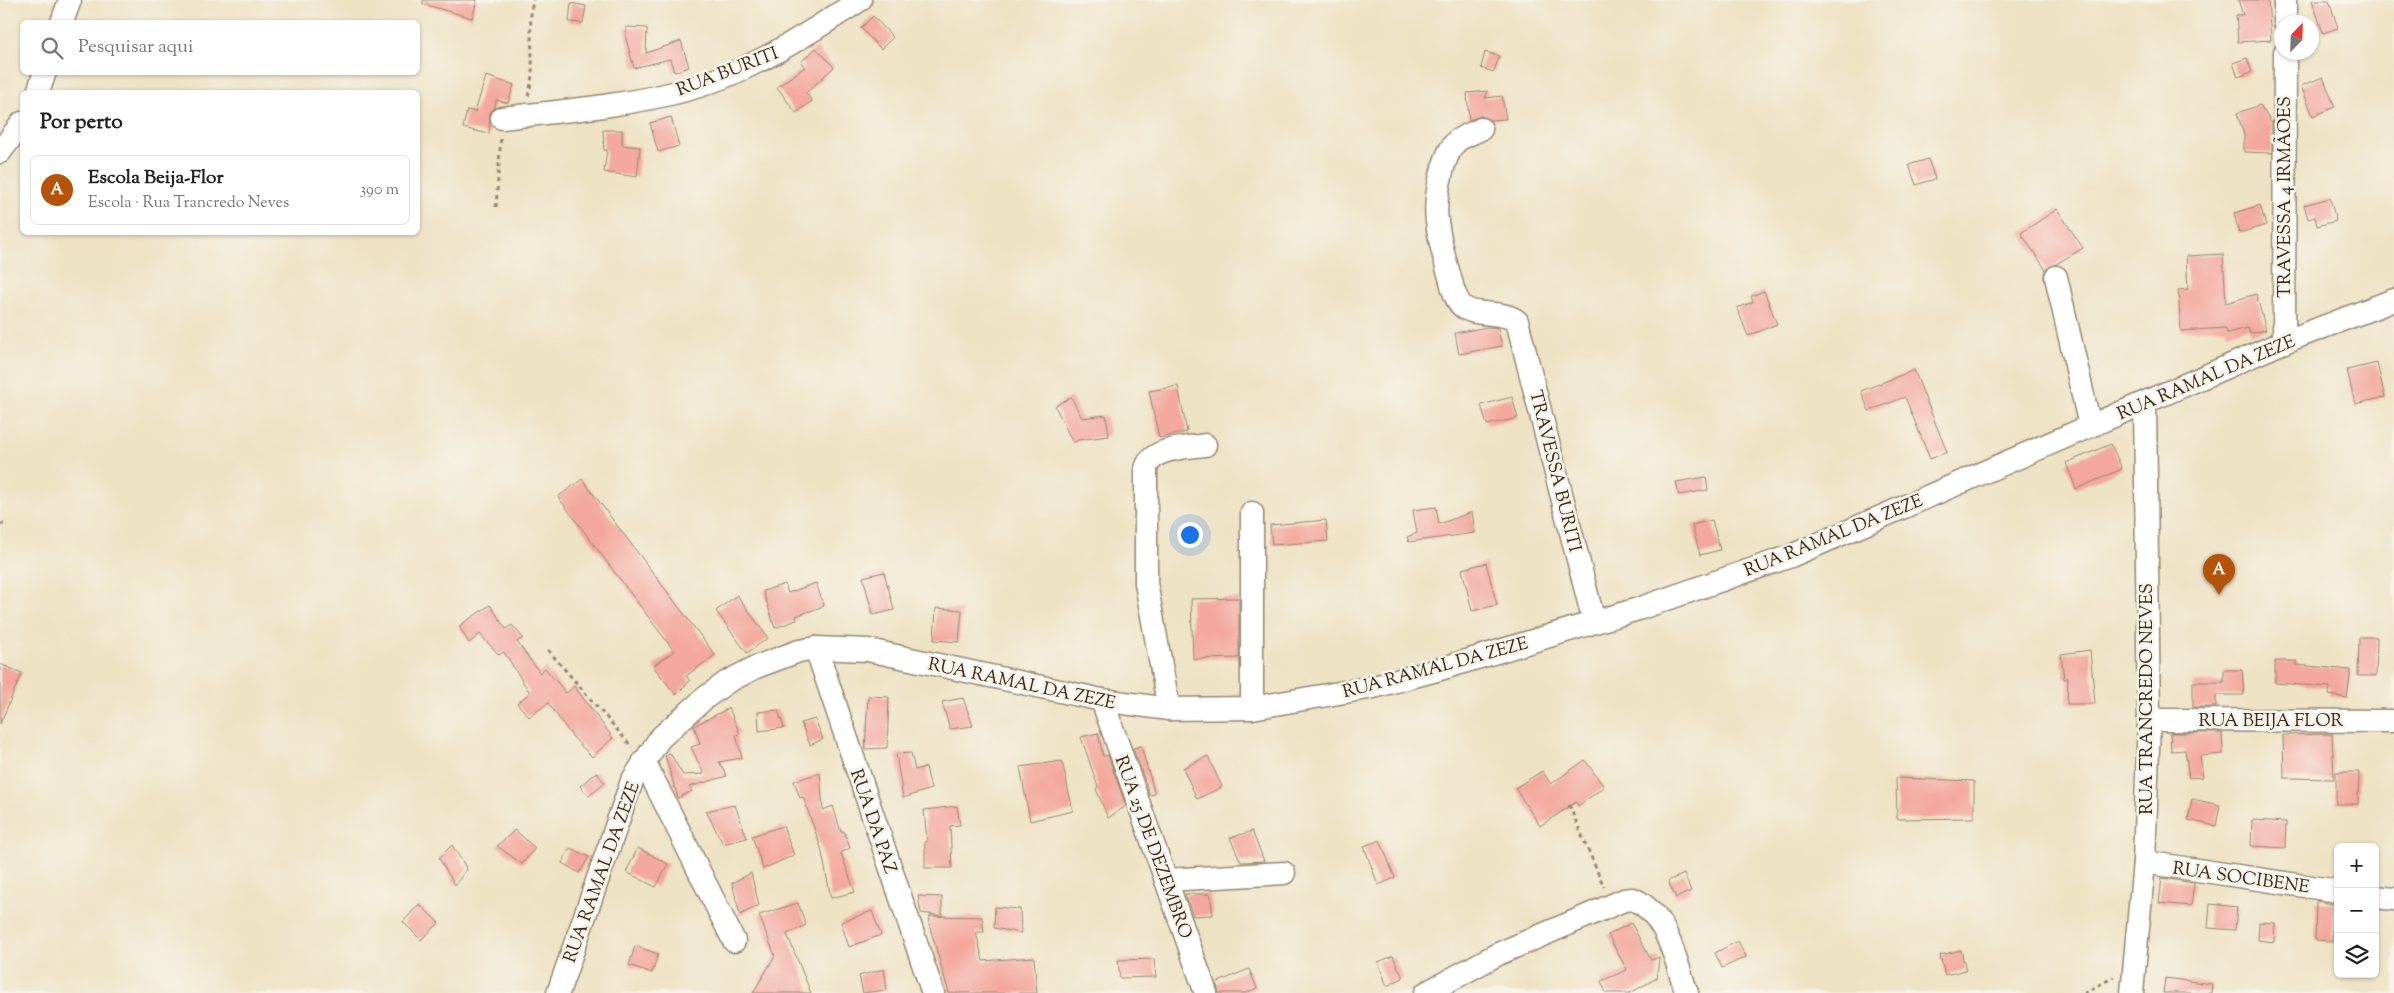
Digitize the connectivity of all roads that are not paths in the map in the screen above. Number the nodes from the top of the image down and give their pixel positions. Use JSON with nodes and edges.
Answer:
{"nodes":[{"id":1,"x":70,"y":0,"type":"edge"},
{"id":2,"x":860,"y":0,"type":"edge"},
{"id":3,"x":2285,"y":0,"type":"edge"},
{"id":4,"x":2285,"y":15,"type":"edge"},
{"id":5,"x":63,"y":20,"type":"edge"},
{"id":6,"x":2285,"y":60,"type":"edge"},
{"id":7,"x":44,"y":75,"type":"edge"},
{"id":8,"x":39,"y":90,"type":"edge"},
{"id":9,"x":512,"y":117,"type":"road end"},
{"id":10,"x":20,"y":126,"type":"edge"},
{"id":11,"x":1481,"y":129,"type":"dead end"},
{"id":12,"x":0,"y":152,"type":"edge"},
{"id":13,"x":2056,"y":277,"type":"dead end"},
{"id":14,"x":2394,"y":300,"type":"edge"},
{"id":15,"x":2284,"y":342,"type":"junction"},
{"id":16,"x":2145,"y":404,"type":"junction"},
{"id":17,"x":2090,"y":426,"type":"junction"},
{"id":18,"x":1205,"y":445,"type":"dead end"},
{"id":19,"x":1252,"y":513,"type":"dead end"},
{"id":20,"x":1594,"y":622,"type":"junction"},
{"id":21,"x":816,"y":648,"type":"junction"},
{"id":22,"x":1102,"y":700,"type":"junction"},
{"id":23,"x":1252,"y":708,"type":"junction"},
{"id":24,"x":1168,"y":709,"type":"junction"},
{"id":25,"x":2149,"y":720,"type":"junction"},
{"id":26,"x":2394,"y":721,"type":"edge"},
{"id":27,"x":644,"y":761,"type":"junction"},
{"id":28,"x":2144,"y":862,"type":"junction"},
{"id":29,"x":1284,"y":873,"type":"dead end"},
{"id":30,"x":1166,"y":880,"type":"junction"},
{"id":31,"x":2334,"y":890,"type":"edge"},
{"id":32,"x":2379,"y":897,"type":"edge"},
{"id":33,"x":2394,"y":899,"type":"edge"},
{"id":34,"x":734,"y":942,"type":"dead end"},
{"id":35,"x":558,"y":993,"type":"edge"},
{"id":36,"x":933,"y":993,"type":"edge"},
{"id":37,"x":1206,"y":993,"type":"edge"},
{"id":38,"x":1426,"y":993,"type":"edge"},
{"id":39,"x":1687,"y":993,"type":"edge"},
{"id":40,"x":2132,"y":993,"type":"edge"}],
"edges":[{"from":1,"to":5,"type":"street"},
{"from":2,"to":9,"type":"street","name":"RUA BURITI"},
{"from":3,"to":4,"type":"street"},
{"from":6,"to":15,"type":"street","name":"TRAVESSA 4 IRMÃOES"},
{"from":7,"to":8,"type":"street"},
{"from":10,"to":12,"type":"street"},
{"from":11,"to":20,"type":"street","name":"TRAVESSA BURITI"},
{"from":13,"to":17,"type":"street"},
{"from":14,"to":15,"type":"street","name":"RUA RAMAL DA ZEZE"},
{"from":15,"to":16,"type":"street","name":"RUA RAMAL DA ZEZE"},
{"from":16,"to":17,"type":"street","name":"RUA RAMAL DA ZEZE"},
{"from":16,"to":25,"type":"street","name":"RUA TRANCREDO NEVES"},
{"from":17,"to":20,"type":"street","name":"RUA RAMAL DA ZEZE"},
{"from":18,"to":24,"type":"street"},
{"from":19,"to":23,"type":"street"},
{"from":20,"to":23,"type":"street","name":"RUA RAMAL DA ZEZE"},
{"from":21,"to":22,"type":"street","name":"RUA RAMAL DA ZEZE"},
{"from":21,"to":27,"type":"street","name":"RUA RAMAL DA ZEZE"},
{"from":21,"to":36,"type":"street","name":"RUA DA PAZ"},
{"from":22,"to":24,"type":"street","name":"RUA RAMAL DA ZEZE"},
{"from":22,"to":30,"type":"street","name":"RUA 25 DE DEZEMBRO"},
{"from":23,"to":24,"type":"street","name":"RUA RAMAL DA ZEZE"},
{"from":25,"to":26,"type":"street","name":"RUA BEIJA FLOR"},
{"from":25,"to":28,"type":"street","name":"RUA TRANCREDO NEVES"},
{"from":27,"to":34,"type":"street"},
{"from":27,"to":35,"type":"street","name":"RUA RAMAL DA ZEZE"},
{"from":28,"to":31,"type":"street","name":"RUA SOCIBENE"},
{"from":28,"to":40,"type":"street","name":"RUA TRANCREDO NEVES"},
{"from":29,"to":30,"type":"street"},
{"from":30,"to":37,"type":"street","name":"RUA 25 DE DEZEMBRO"},
{"from":32,"to":33,"type":"street"},
{"from":38,"to":39,"type":"street"}]}
